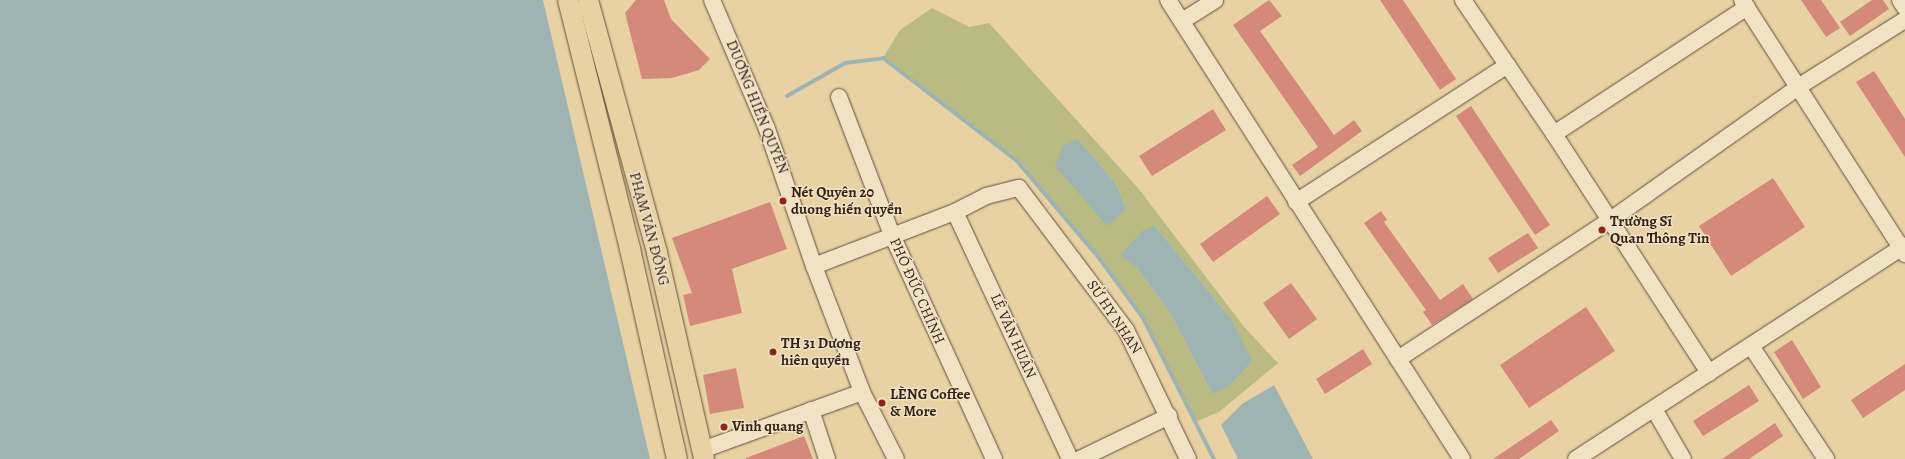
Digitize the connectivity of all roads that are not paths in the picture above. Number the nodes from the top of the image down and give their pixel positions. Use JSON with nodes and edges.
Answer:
{"nodes":[{"id":1,"x":568,"y":0,"type":"edge"},
{"id":2,"x":588,"y":0,"type":"edge"},
{"id":3,"x":712,"y":0,"type":"edge"},
{"id":4,"x":1168,"y":0,"type":"edge"},
{"id":5,"x":1215,"y":0,"type":"edge"},
{"id":6,"x":1463,"y":0,"type":"edge"},
{"id":7,"x":1900,"y":0,"type":"edge"},
{"id":8,"x":1744,"y":3,"type":"edge"},
{"id":9,"x":1905,"y":8,"type":"edge"},
{"id":10,"x":1905,"y":20,"type":"edge"},
{"id":11,"x":1182,"y":21,"type":"junction"},
{"id":12,"x":1508,"y":65,"type":"junction"},
{"id":13,"x":1798,"y":87,"type":"junction"},
{"id":14,"x":839,"y":97,"type":"dead end"},
{"id":15,"x":1554,"y":134,"type":"junction"},
{"id":16,"x":1296,"y":202,"type":"junction"},
{"id":17,"x":956,"y":212,"type":"junction"},
{"id":18,"x":1609,"y":221,"type":"junction"},
{"id":19,"x":892,"y":235,"type":"junction"},
{"id":20,"x":1904,"y":249,"type":"edge"},
{"id":21,"x":814,"y":266,"type":"junction"},
{"id":22,"x":1752,"y":346,"type":"junction"},
{"id":23,"x":1398,"y":359,"type":"junction"},
{"id":24,"x":1709,"y":373,"type":"junction"},
{"id":25,"x":862,"y":392,"type":"junction"},
{"id":26,"x":1654,"y":409,"type":"junction"},
{"id":27,"x":811,"y":410,"type":"junction"},
{"id":28,"x":1169,"y":416,"type":"junction"},
{"id":29,"x":703,"y":454,"type":"edge"},
{"id":30,"x":677,"y":459,"type":"edge"},
{"id":31,"x":827,"y":459,"type":"edge"},
{"id":32,"x":896,"y":459,"type":"edge"},
{"id":33,"x":994,"y":459,"type":"edge"},
{"id":34,"x":1070,"y":459,"type":"edge"},
{"id":35,"x":1080,"y":459,"type":"edge"},
{"id":36,"x":1188,"y":459,"type":"edge"},
{"id":37,"x":1462,"y":459,"type":"edge"},
{"id":38,"x":1576,"y":459,"type":"edge"},
{"id":39,"x":1683,"y":459,"type":"edge"},
{"id":40,"x":1826,"y":459,"type":"edge"}],
"edges":[{"from":1,"to":30,"type":"main road","name":"PHẠM VĂN ĐỒNG"},
{"from":2,"to":29,"type":"main road","name":"PHẠM VĂN ĐỒNG"},
{"from":3,"to":21,"type":"street","name":"DUƠNG HIẾN QUYỀN"},
{"from":4,"to":11,"type":"street"},
{"from":5,"to":11,"type":"street"},
{"from":6,"to":12,"type":"street"},
{"from":7,"to":9,"type":"street"},
{"from":8,"to":13,"type":"street"},
{"from":8,"to":15,"type":"street"},
{"from":10,"to":13,"type":"street"},
{"from":11,"to":16,"type":"street"},
{"from":12,"to":15,"type":"street"},
{"from":12,"to":16,"type":"street"},
{"from":13,"to":18,"type":"street"},
{"from":13,"to":20,"type":"street"},
{"from":14,"to":19,"type":"street","name":"PHÓ ĐỨC CHÍNH"},
{"from":15,"to":18,"type":"street"},
{"from":16,"to":23,"type":"street"},
{"from":17,"to":19,"type":"street"},
{"from":17,"to":28,"type":"street","name":"SỬ HY NHAN"},
{"from":17,"to":34,"type":"street","name":"LÊ VĂN HUÂN"},
{"from":18,"to":23,"type":"street"},
{"from":18,"to":24,"type":"street"},
{"from":19,"to":21,"type":"street"},
{"from":19,"to":33,"type":"street","name":"PHÓ ĐỨC CHÍNH"},
{"from":20,"to":22,"type":"street"},
{"from":21,"to":25,"type":"street","name":"DUƠNG HIẾN QUYỀN"},
{"from":22,"to":24,"type":"street"},
{"from":22,"to":40,"type":"street"},
{"from":23,"to":37,"type":"street"},
{"from":24,"to":26,"type":"street"},
{"from":25,"to":27,"type":"street"},
{"from":25,"to":32,"type":"street","name":"DUƠNG HIẾN QUYỀN"},
{"from":26,"to":38,"type":"street"},
{"from":26,"to":39,"type":"street"},
{"from":27,"to":29,"type":"street"},
{"from":27,"to":31,"type":"street"},
{"from":28,"to":35,"type":"street"},
{"from":28,"to":36,"type":"street","name":"SỬ HY NHAN"}]}
